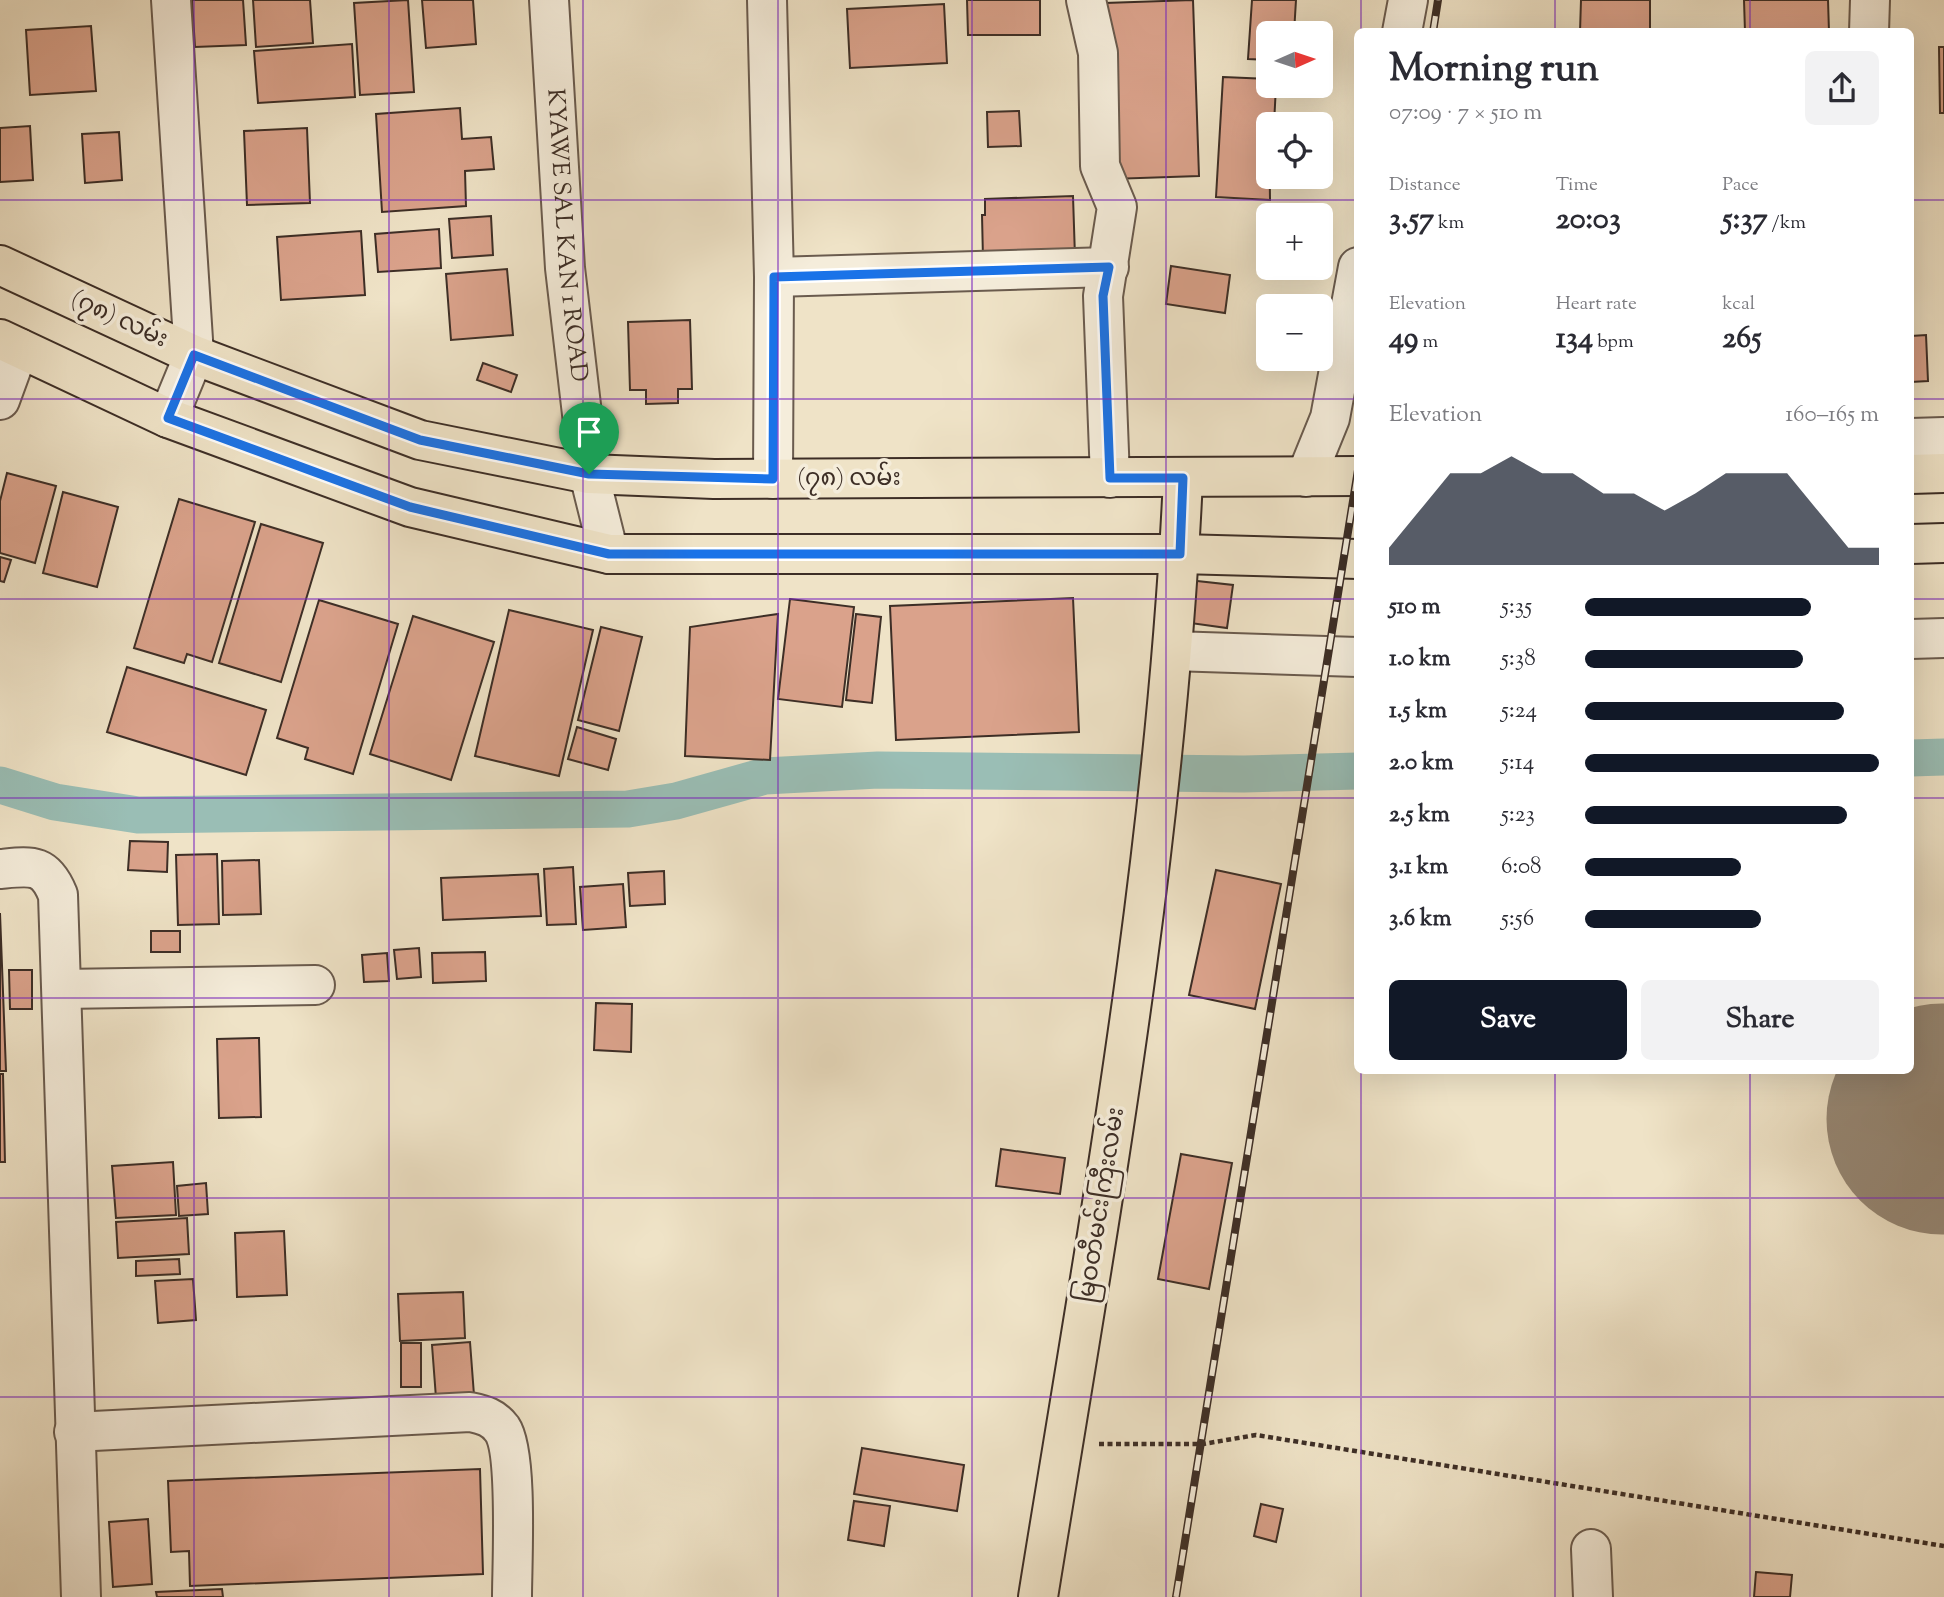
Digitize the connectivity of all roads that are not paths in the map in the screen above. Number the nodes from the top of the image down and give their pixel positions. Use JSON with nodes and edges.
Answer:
{"nodes":[{"id":1,"x":171,"y":0,"type":"edge"},
{"id":2,"x":549,"y":0,"type":"edge"},
{"id":3,"x":767,"y":0,"type":"edge"},
{"id":4,"x":1086,"y":0,"type":"edge"},
{"id":5,"x":1408,"y":0,"type":"edge"},
{"id":6,"x":1870,"y":0,"type":"edge"},
{"id":7,"x":1403,"y":28,"type":"edge"},
{"id":8,"x":1869,"y":28,"type":"edge"},
{"id":9,"x":0,"y":265,"type":"edge"},
{"id":10,"x":1109,"y":267,"type":"junction"},
{"id":11,"x":774,"y":277,"type":"junction"},
{"id":12,"x":1354,"y":310,"type":"edge"},
{"id":13,"x":6,"y":343,"type":"edge"},
{"id":14,"x":194,"y":355,"type":"junction"},
{"id":15,"x":0,"y":401,"type":"edge"},
{"id":16,"x":168,"y":418,"type":"junction"},
{"id":17,"x":1344,"y":419,"type":"edge"},
{"id":18,"x":1914,"y":438,"type":"edge"},
{"id":19,"x":1944,"y":438,"type":"edge"},
{"id":20,"x":1944,"y":473,"type":"edge"},
{"id":21,"x":589,"y":474,"type":"junction"},
{"id":22,"x":1914,"y":474,"type":"edge"},
{"id":23,"x":1354,"y":476,"type":"edge"},
{"id":24,"x":1306,"y":477,"type":"junction"},
{"id":25,"x":1110,"y":478,"type":"junction"},
{"id":26,"x":1183,"y":478,"type":"junction"},
{"id":27,"x":773,"y":479,"type":"junction"},
{"id":28,"x":1944,"y":543,"type":"edge"},
{"id":29,"x":1914,"y":544,"type":"edge"},
{"id":30,"x":609,"y":554,"type":"junction"},
{"id":31,"x":1180,"y":554,"type":"junction"},
{"id":32,"x":1354,"y":559,"type":"edge"},
{"id":33,"x":1944,"y":638,"type":"edge"},
{"id":34,"x":1914,"y":639,"type":"edge"},
{"id":35,"x":1172,"y":650,"type":"junction"},
{"id":36,"x":1354,"y":657,"type":"edge"},
{"id":37,"x":0,"y":869,"type":"edge"},
{"id":38,"x":315,"y":985,"type":"dead end"},
{"id":39,"x":62,"y":989,"type":"junction"},
{"id":40,"x":74,"y":1432,"type":"junction"},
{"id":41,"x":1591,"y":1549,"type":"dead end"},
{"id":42,"x":81,"y":1597,"type":"edge"},
{"id":43,"x":512,"y":1597,"type":"edge"},
{"id":44,"x":1038,"y":1597,"type":"edge"},
{"id":45,"x":1593,"y":1597,"type":"edge"}],
"edges":[{"from":1,"to":14,"type":"street"},
{"from":2,"to":21,"type":"street","name":"KYAWE SAL KAN 1 ROAD"},
{"from":3,"to":11,"type":"street"},
{"from":4,"to":10,"type":"street"},
{"from":5,"to":7,"type":"street"},
{"from":6,"to":8,"type":"street"},
{"from":9,"to":14,"type":"main road","name":"(၇၈) လမ်း"},
{"from":10,"to":11,"type":"street"},
{"from":10,"to":25,"type":"street"},
{"from":11,"to":27,"type":"street"},
{"from":12,"to":17,"type":"street"},
{"from":13,"to":15,"type":"street"},
{"from":13,"to":16,"type":"main road"},
{"from":14,"to":16,"type":"street"},
{"from":14,"to":21,"type":"main road","name":"(၇၈) လမ်း"},
{"from":16,"to":30,"type":"main road"},
{"from":17,"to":24,"type":"street"},
{"from":18,"to":19,"type":"street"},
{"from":20,"to":22,"type":"main road"},
{"from":21,"to":27,"type":"main road","name":"(၇၈) လမ်း"},
{"from":21,"to":30,"type":"street","name":"KYAWE SAL KAN 1 ROAD"},
{"from":23,"to":24,"type":"main road","name":"(၇၈) လမ်း"},
{"from":24,"to":26,"type":"main road","name":"(၇၈) လမ်း"},
{"from":25,"to":26,"type":"main road","name":"(၇၈) လမ်း"},
{"from":25,"to":27,"type":"main road","name":"(၇၈) လမ်း"},
{"from":26,"to":31,"type":"main road","name":"မြဝတီမင်းကြီးလမ်း"},
{"from":28,"to":29,"type":"main road"},
{"from":30,"to":31,"type":"main road"},
{"from":31,"to":32,"type":"main road"},
{"from":31,"to":35,"type":"main road","name":"မြဝတီမင်းကြီးလမ်း"},
{"from":33,"to":34,"type":"street"},
{"from":35,"to":36,"type":"street"},
{"from":35,"to":44,"type":"main road","name":"မြဝတီမင်းကြီးလမ်း"},
{"from":37,"to":39,"type":"street"},
{"from":38,"to":39,"type":"street"},
{"from":39,"to":40,"type":"street"},
{"from":40,"to":42,"type":"street"},
{"from":40,"to":43,"type":"street"},
{"from":41,"to":45,"type":"street"}]}
